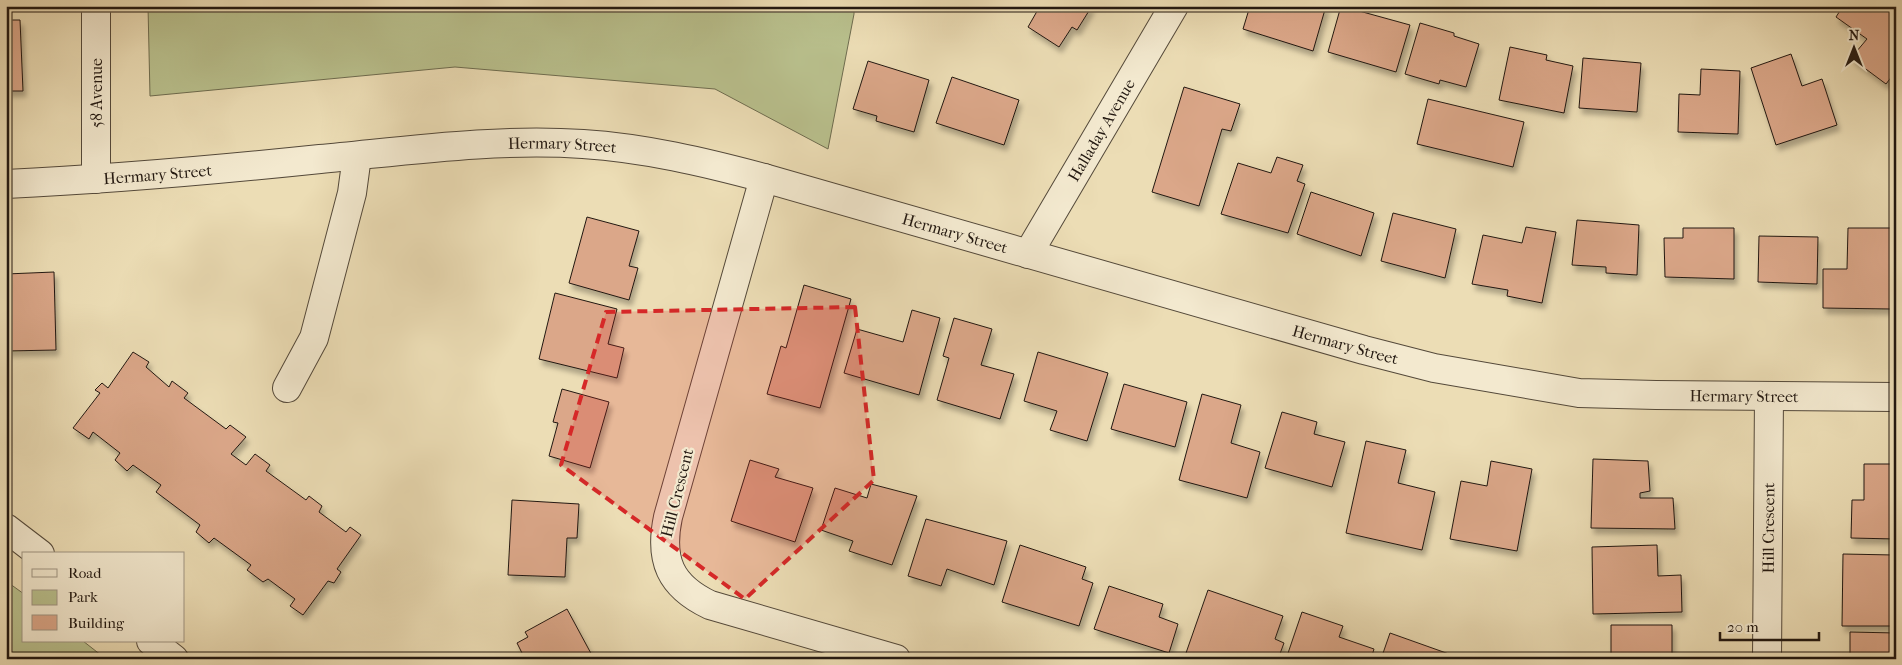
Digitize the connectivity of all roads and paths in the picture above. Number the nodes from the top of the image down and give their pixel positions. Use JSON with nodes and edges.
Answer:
{"nodes":[{"id":1,"x":96,"y":6,"type":"edge"},
{"id":2,"x":1174,"y":6,"type":"edge"},
{"id":3,"x":357,"y":156,"type":"junction"},
{"id":4,"x":764,"y":178,"type":"junction"},
{"id":5,"x":96,"y":179,"type":"junction"},
{"id":6,"x":6,"y":184,"type":"edge"},
{"id":7,"x":1028,"y":254,"type":"junction"},
{"id":8,"x":288,"y":388,"type":"dead end"},
{"id":9,"x":1768,"y":396,"type":"junction"},
{"id":10,"x":1896,"y":397,"type":"edge"},
{"id":11,"x":6,"y":528,"type":"edge"},
{"id":12,"x":37,"y":552,"type":"edge"},
{"id":13,"x":152,"y":642,"type":"edge"},
{"id":14,"x":174,"y":659,"type":"edge"},
{"id":15,"x":896,"y":659,"type":"edge"},
{"id":16,"x":1767,"y":659,"type":"edge"}],
"edges":[{"from":1,"to":5,"type":"street","name":"58 Avenue"},
{"from":2,"to":7,"type":"street","name":"Halladay Avenue"},
{"from":3,"to":4,"type":"street","name":"Hermary Street"},
{"from":3,"to":5,"type":"street","name":"Hermary Street"},
{"from":3,"to":8,"type":"street"},
{"from":4,"to":7,"type":"street","name":"Hermary Street"},
{"from":4,"to":15,"type":"street","name":"Hill Crescent"},
{"from":5,"to":6,"type":"street","name":"Hermary Street"},
{"from":7,"to":9,"type":"street","name":"Hermary Street"},
{"from":9,"to":10,"type":"street","name":"Hermary Street"},
{"from":9,"to":16,"type":"street","name":"Hill Crescent"},
{"from":11,"to":12,"type":"street"},
{"from":13,"to":14,"type":"street"}]}
